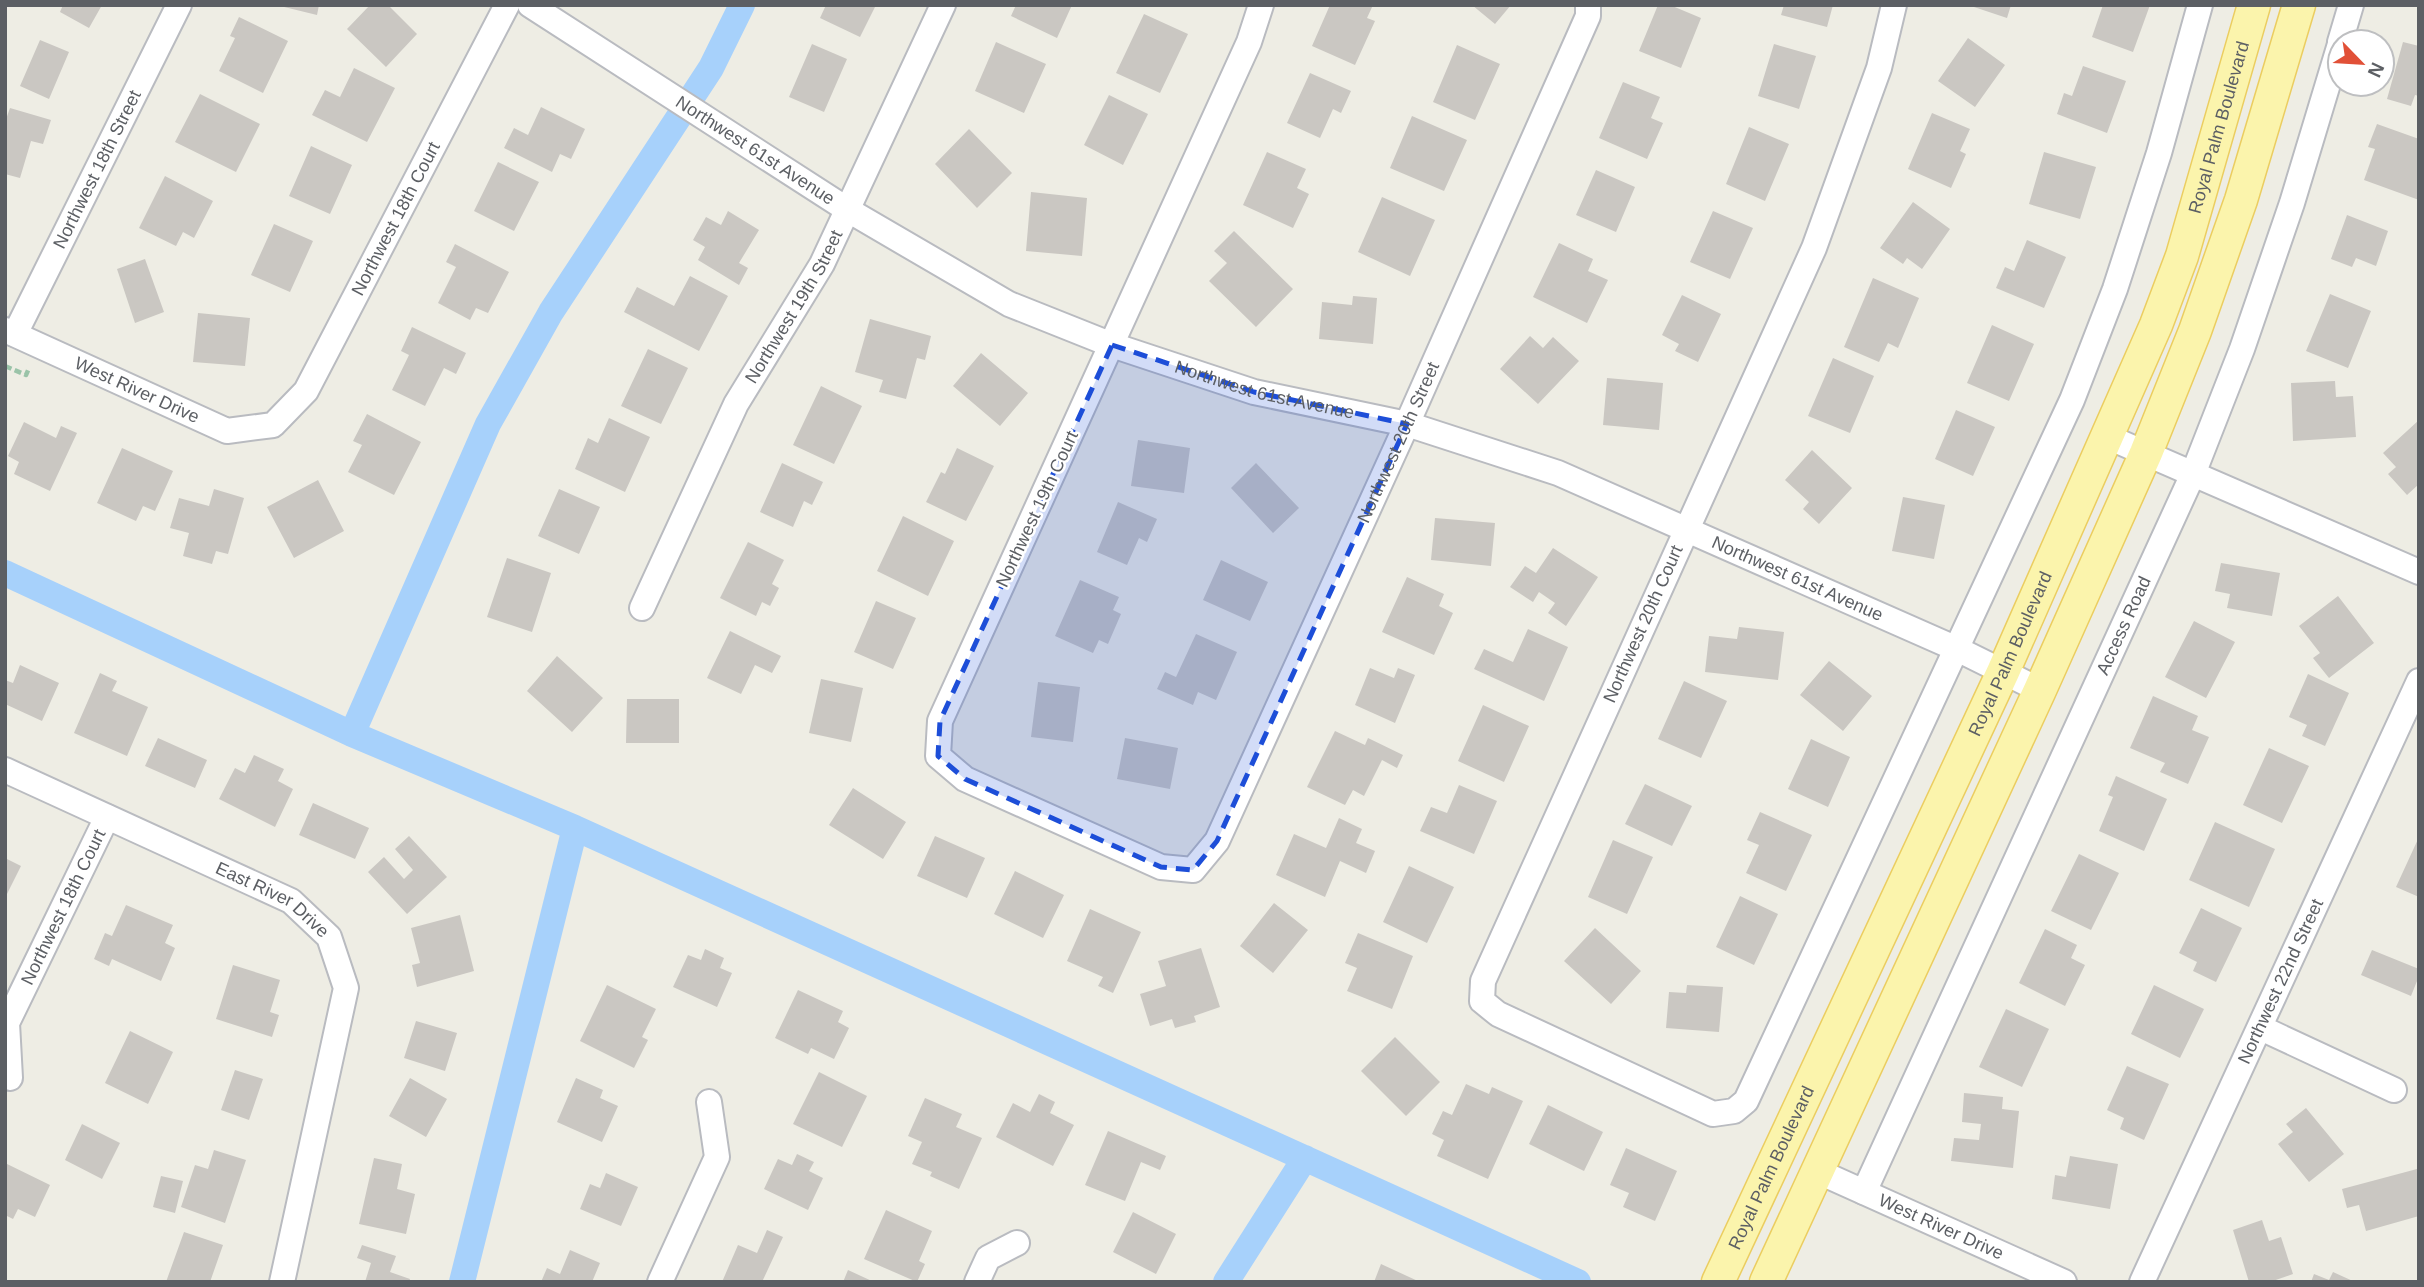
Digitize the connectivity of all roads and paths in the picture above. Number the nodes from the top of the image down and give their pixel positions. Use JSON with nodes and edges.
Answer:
{"nodes":[{"id":1,"x":179,"y":5,"type":"edge"},
{"id":2,"x":507,"y":5,"type":"edge"},
{"id":3,"x":530,"y":5,"type":"edge"},
{"id":4,"x":943,"y":5,"type":"edge"},
{"id":5,"x":1261,"y":5,"type":"edge"},
{"id":6,"x":1588,"y":5,"type":"edge"},
{"id":7,"x":1894,"y":5,"type":"edge"},
{"id":8,"x":2200,"y":5,"type":"edge"},
{"id":9,"x":2254,"y":5,"type":"edge"},
{"id":10,"x":2299,"y":5,"type":"edge"},
{"id":11,"x":2351,"y":5,"type":"edge"},
{"id":12,"x":2344,"y":28,"type":"edge"},
{"id":13,"x":2326,"y":89,"type":"edge"},
{"id":14,"x":848,"y":209,"type":"junction"},
{"id":15,"x":10,"y":332,"type":"edge"},
{"id":16,"x":1112,"y":345,"type":"junction"},
{"id":17,"x":1407,"y":424,"type":"junction"},
{"id":18,"x":273,"y":425,"type":"joint"},
{"id":19,"x":2108,"y":437,"type":"junction"},
{"id":20,"x":2146,"y":453,"type":"junction"},
{"id":21,"x":2193,"y":474,"type":"junction"},
{"id":22,"x":1686,"y":530,"type":"junction"},
{"id":23,"x":2419,"y":572,"type":"edge"},
{"id":24,"x":642,"y":608,"type":"dead end"},
{"id":25,"x":1957,"y":649,"type":"junction"},
{"id":26,"x":2003,"y":672,"type":"junction"},
{"id":27,"x":2419,"y":681,"type":"edge"},
{"id":28,"x":2040,"y":690,"type":"junction"},
{"id":29,"x":5,"y":770,"type":"edge"},
{"id":30,"x":107,"y":817,"type":"junction"},
{"id":31,"x":1193,"y":870,"type":"joint"},
{"id":32,"x":2260,"y":1028,"type":"junction"},
{"id":33,"x":10,"y":1077,"type":"dead end"},
{"id":34,"x":2394,"y":1090,"type":"dead end"},
{"id":35,"x":709,"y":1102,"type":"dead end"},
{"id":36,"x":1817,"y":1171,"type":"junction"},
{"id":37,"x":1864,"y":1192,"type":"junction"},
{"id":38,"x":1017,"y":1243,"type":"dead end"},
{"id":39,"x":282,"y":1282,"type":"edge"},
{"id":40,"x":660,"y":1282,"type":"edge"},
{"id":41,"x":977,"y":1282,"type":"edge"},
{"id":42,"x":1718,"y":1282,"type":"edge"},
{"id":43,"x":1766,"y":1282,"type":"edge"},
{"id":44,"x":2064,"y":1282,"type":"edge"},
{"id":45,"x":2142,"y":1282,"type":"edge"}],
"edges":[{"from":1,"to":15,"type":"street","name":"Northwest 18th Street"},
{"from":2,"to":18,"type":"street","name":"Northwest 18th Court"},
{"from":3,"to":14,"type":"street","name":"Northwest 61st Avenue"},
{"from":4,"to":14,"type":"street","name":"Northwest 19th Street"},
{"from":5,"to":16,"type":"street","name":"Northwest 19th Court"},
{"from":6,"to":17,"type":"street","name":"Northwest 20th Street"},
{"from":7,"to":22,"type":"street","name":"Northwest 20th Court"},
{"from":8,"to":25,"type":"street"},
{"from":9,"to":19,"type":"main road","name":"Royal Palm Boulevard"},
{"from":10,"to":20,"type":"main road"},
{"from":11,"to":12,"type":"street","name":"Access Road"},
{"from":13,"to":21,"type":"street","name":"Access Road"},
{"from":14,"to":16,"type":"street","name":"Northwest 61st Avenue"},
{"from":14,"to":24,"type":"street","name":"Northwest 19th Street"},
{"from":15,"to":18,"type":"street","name":"West River Drive"},
{"from":16,"to":17,"type":"street","name":"Northwest 61st Avenue"},
{"from":16,"to":31,"type":"street","name":"Northwest 19th Court"},
{"from":17,"to":22,"type":"street","name":"Northwest 61st Avenue"},
{"from":17,"to":31,"type":"street","name":"Northwest 20th Street"},
{"from":19,"to":20,"type":"street"},
{"from":19,"to":26,"type":"main road","name":"Royal Palm Boulevard"},
{"from":20,"to":21,"type":"street"},
{"from":20,"to":28,"type":"main road"},
{"from":21,"to":23,"type":"street"},
{"from":21,"to":37,"type":"street","name":"Access Road"},
{"from":22,"to":25,"type":"street","name":"Northwest 61st Avenue"},
{"from":22,"to":25,"type":"street","name":"Northwest 20th Court"},
{"from":25,"to":26,"type":"street","name":"Northwest 61st Avenue"},
{"from":26,"to":28,"type":"street","name":"Northwest 61st Avenue"},
{"from":26,"to":42,"type":"main road","name":"Royal Palm Boulevard"},
{"from":27,"to":32,"type":"street","name":"Northwest 22nd Street"},
{"from":28,"to":36,"type":"main road"},
{"from":29,"to":30,"type":"street","name":"East River Drive"},
{"from":30,"to":33,"type":"street","name":"Northwest 18th Court"},
{"from":30,"to":39,"type":"street","name":"East River Drive"},
{"from":32,"to":34,"type":"street"},
{"from":32,"to":45,"type":"street","name":"Northwest 22nd Street"},
{"from":35,"to":40,"type":"street"},
{"from":36,"to":37,"type":"street","name":"West River Drive"},
{"from":36,"to":43,"type":"main road"},
{"from":37,"to":44,"type":"street","name":"West River Drive"},
{"from":38,"to":41,"type":"street"}]}
